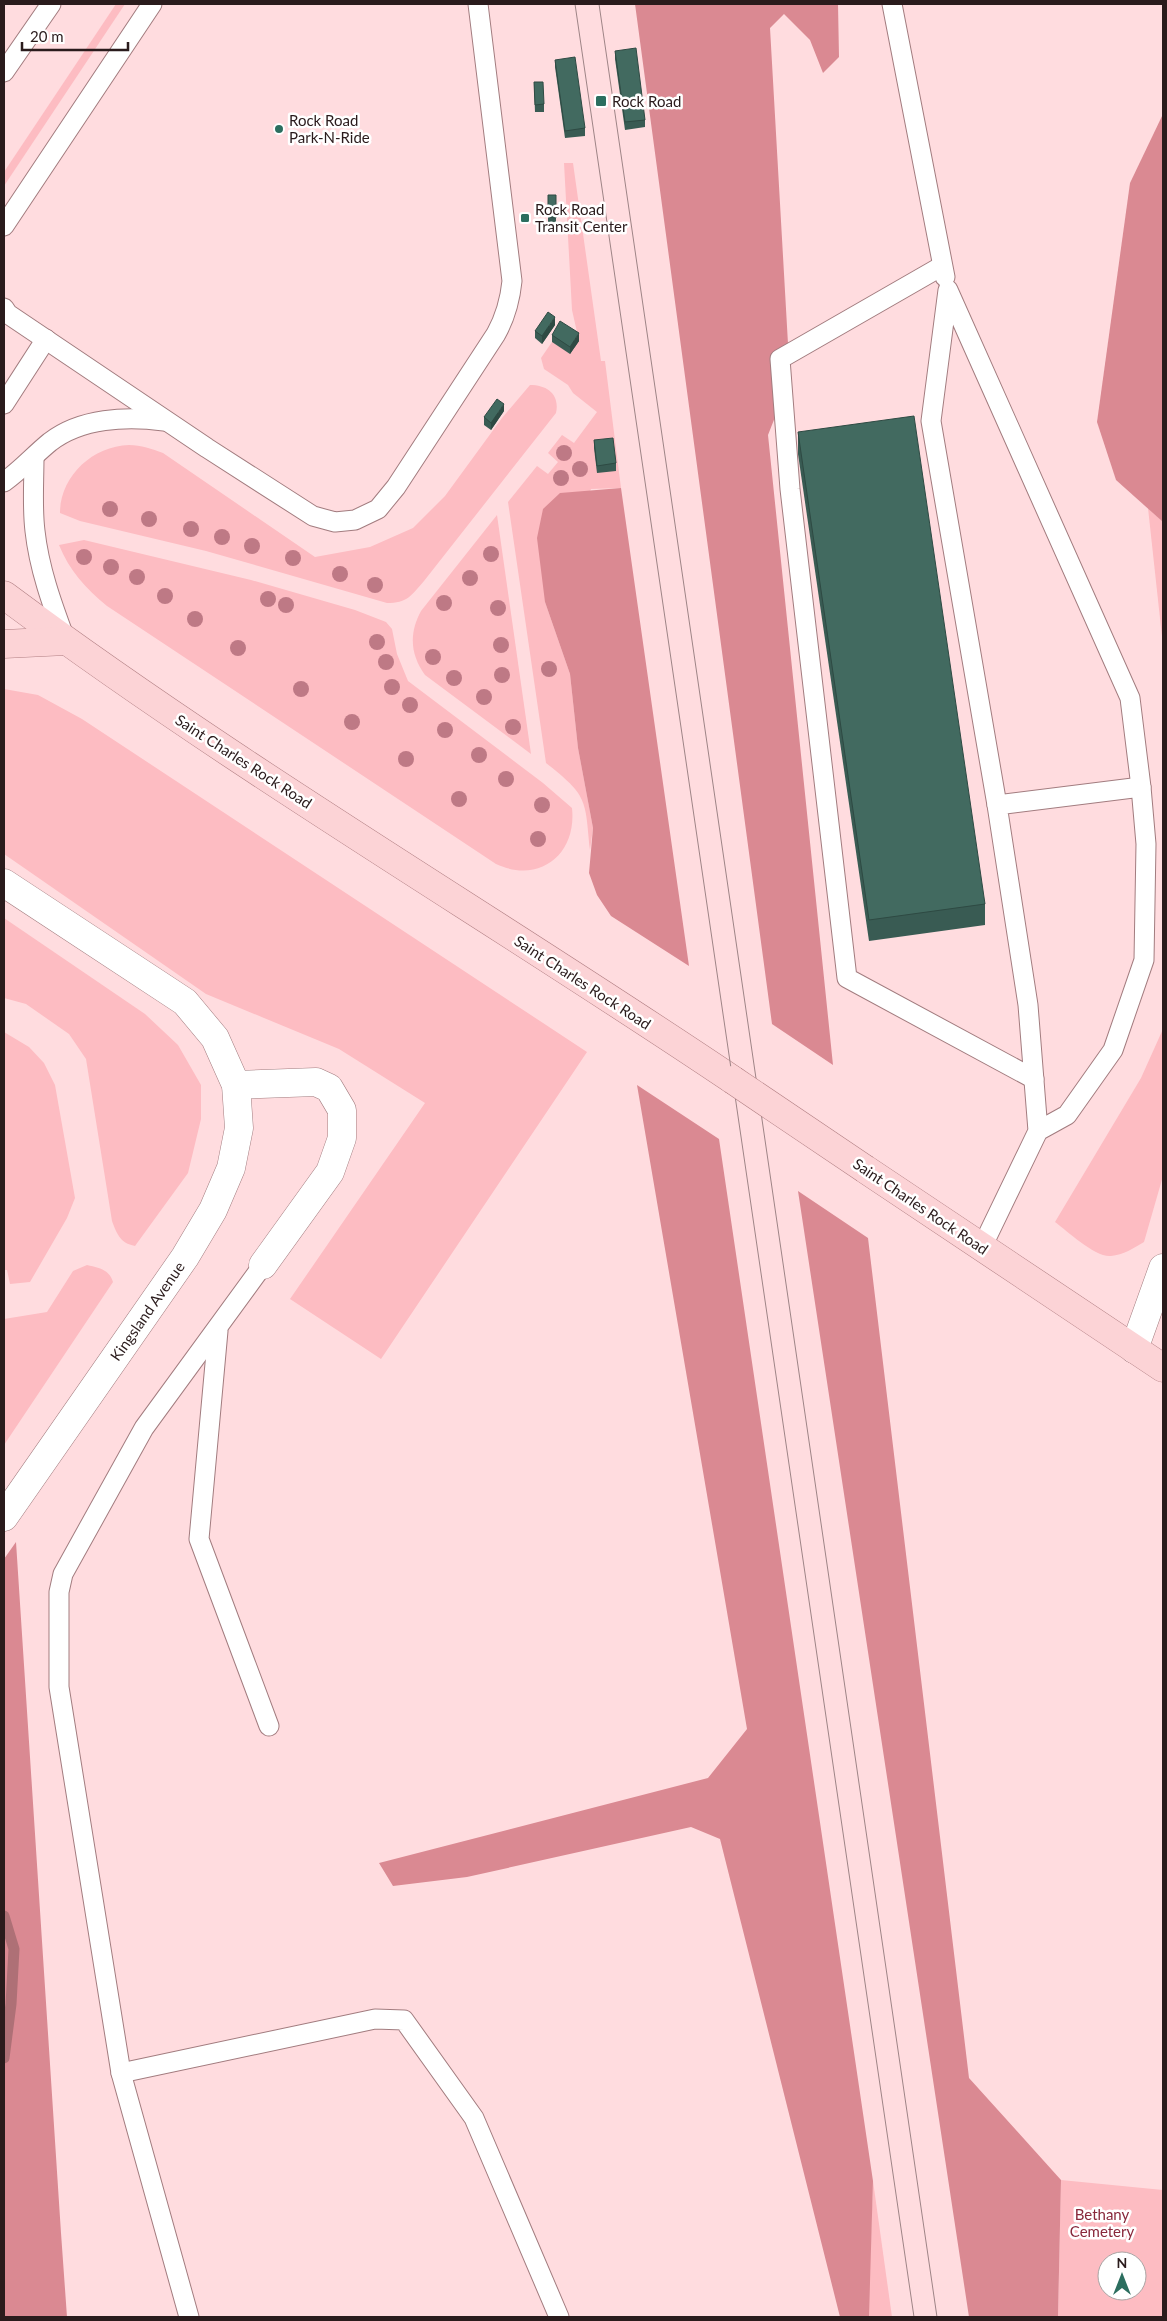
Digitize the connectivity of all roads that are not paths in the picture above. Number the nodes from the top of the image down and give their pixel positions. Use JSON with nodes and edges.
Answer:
{"nodes":[{"id":1,"x":50,"y":4,"type":"edge"},
{"id":2,"x":152,"y":4,"type":"edge"},
{"id":3,"x":478,"y":4,"type":"edge"},
{"id":4,"x":892,"y":4,"type":"edge"},
{"id":5,"x":4,"y":72,"type":"edge"},
{"id":6,"x":4,"y":226,"type":"edge"},
{"id":7,"x":942,"y":266,"type":"junction"},
{"id":8,"x":948,"y":290,"type":"junction"},
{"id":9,"x":4,"y":308,"type":"edge"},
{"id":10,"x":46,"y":340,"type":"junction"},
{"id":11,"x":26,"y":369,"type":"junction"},
{"id":12,"x":4,"y":386,"type":"edge"},
{"id":13,"x":4,"y":404,"type":"edge"},
{"id":14,"x":168,"y":421,"type":"junction"},
{"id":15,"x":34,"y":457,"type":"junction"},
{"id":16,"x":4,"y":482,"type":"edge"},
{"id":17,"x":4,"y":594,"type":"edge"},
{"id":18,"x":66,"y":641,"type":"junction"},
{"id":19,"x":4,"y":644,"type":"edge"},
{"id":20,"x":1141,"y":787,"type":"junction"},
{"id":21,"x":997,"y":805,"type":"junction"},
{"id":22,"x":4,"y":882,"type":"edge"},
{"id":23,"x":1034,"y":1079,"type":"junction"},
{"id":24,"x":236,"y":1085,"type":"junction"},
{"id":25,"x":1038,"y":1131,"type":"junction"},
{"id":26,"x":982,"y":1247,"type":"junction"},
{"id":27,"x":263,"y":1265,"type":"joint"},
{"id":28,"x":1163,"y":1268,"type":"edge"},
{"id":29,"x":218,"y":1330,"type":"junction"},
{"id":30,"x":1134,"y":1349,"type":"junction"},
{"id":31,"x":1163,"y":1368,"type":"edge"},
{"id":32,"x":4,"y":1517,"type":"edge"},
{"id":33,"x":269,"y":1726,"type":"dead end"},
{"id":34,"x":121,"y":2073,"type":"junction"},
{"id":35,"x":189,"y":2317,"type":"edge"},
{"id":36,"x":559,"y":2317,"type":"edge"}],
"edges":[{"from":1,"to":5,"type":"lane"},
{"from":2,"to":6,"type":"lane"},
{"from":3,"to":14,"type":"lane"},
{"from":4,"to":7,"type":"lane"},
{"from":7,"to":8,"type":"lane"},
{"from":7,"to":23,"type":"lane"},
{"from":8,"to":20,"type":"lane"},
{"from":8,"to":21,"type":"lane"},
{"from":9,"to":10,"type":"lane"},
{"from":10,"to":11,"type":"lane"},
{"from":10,"to":14,"type":"lane"},
{"from":11,"to":12,"type":"lane"},
{"from":11,"to":13,"type":"lane"},
{"from":14,"to":15,"type":"lane"},
{"from":15,"to":16,"type":"lane"},
{"from":15,"to":18,"type":"lane"},
{"from":17,"to":18,"type":"main road","name":"Saint Charles Rock Road"},
{"from":18,"to":19,"type":"main road"},
{"from":18,"to":26,"type":"main road","name":"Saint Charles Rock Road","bridge":true},
{"from":20,"to":21,"type":"lane"},
{"from":20,"to":25,"type":"lane"},
{"from":21,"to":23,"type":"lane"},
{"from":22,"to":24,"type":"street","name":"Kingsland Avenue"},
{"from":23,"to":25,"type":"lane"},
{"from":24,"to":27,"type":"street"},
{"from":24,"to":32,"type":"street","name":"Kingsland Avenue"},
{"from":25,"to":26,"type":"lane"},
{"from":26,"to":30,"type":"main road","name":"Saint Charles Rock Road"},
{"from":27,"to":29,"type":"lane"},
{"from":28,"to":30,"type":"street"},
{"from":29,"to":33,"type":"lane"},
{"from":29,"to":34,"type":"lane"},
{"from":30,"to":31,"type":"main road","name":"Saint Charles Rock Road"},
{"from":34,"to":35,"type":"lane"},
{"from":34,"to":36,"type":"lane"}]}
